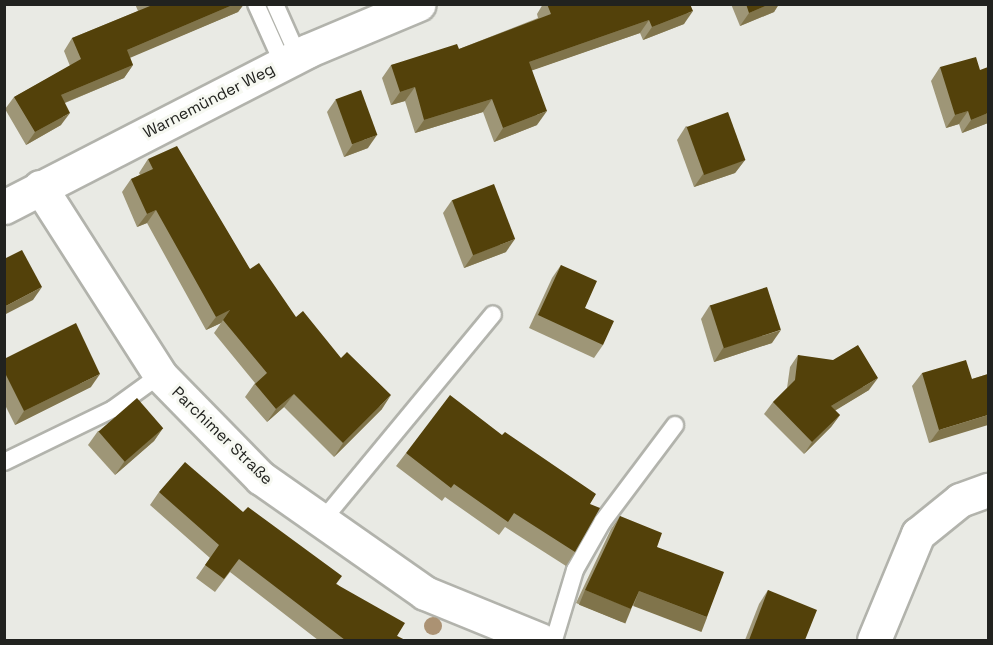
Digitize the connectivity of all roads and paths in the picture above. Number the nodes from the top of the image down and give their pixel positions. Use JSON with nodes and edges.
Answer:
{"nodes":[{"id":1,"x":256,"y":4,"type":"edge"},
{"id":2,"x":275,"y":4,"type":"edge"},
{"id":3,"x":419,"y":4,"type":"edge"},
{"id":4,"x":290,"y":60,"type":"junction"},
{"id":5,"x":40,"y":188,"type":"junction"},
{"id":6,"x":4,"y":207,"type":"edge"},
{"id":7,"x":493,"y":314,"type":"dead end"},
{"id":8,"x":160,"y":375,"type":"junction"},
{"id":9,"x":675,"y":425,"type":"dead end"},
{"id":10,"x":4,"y":462,"type":"edge"},
{"id":11,"x":988,"y":490,"type":"edge"},
{"id":12,"x":322,"y":521,"type":"junction"},
{"id":13,"x":540,"y":640,"type":"edge"},
{"id":14,"x":554,"y":640,"type":"edge"},
{"id":15,"x":874,"y":640,"type":"edge"}],
"edges":[{"from":1,"to":4,"type":"lane"},
{"from":2,"to":4,"type":"lane"},
{"from":3,"to":4,"type":"street","name":"Warnemünder Weg"},
{"from":4,"to":5,"type":"street","name":"Warnemünder Weg"},
{"from":5,"to":6,"type":"street","name":"Warnemünder Weg"},
{"from":5,"to":8,"type":"street","name":"Parchimer Straße"},
{"from":7,"to":12,"type":"lane"},
{"from":8,"to":10,"type":"lane"},
{"from":8,"to":12,"type":"street","name":"Parchimer Straße"},
{"from":9,"to":14,"type":"lane"},
{"from":11,"to":15,"type":"street"},
{"from":12,"to":13,"type":"street","name":"Parchimer Straße"}]}
